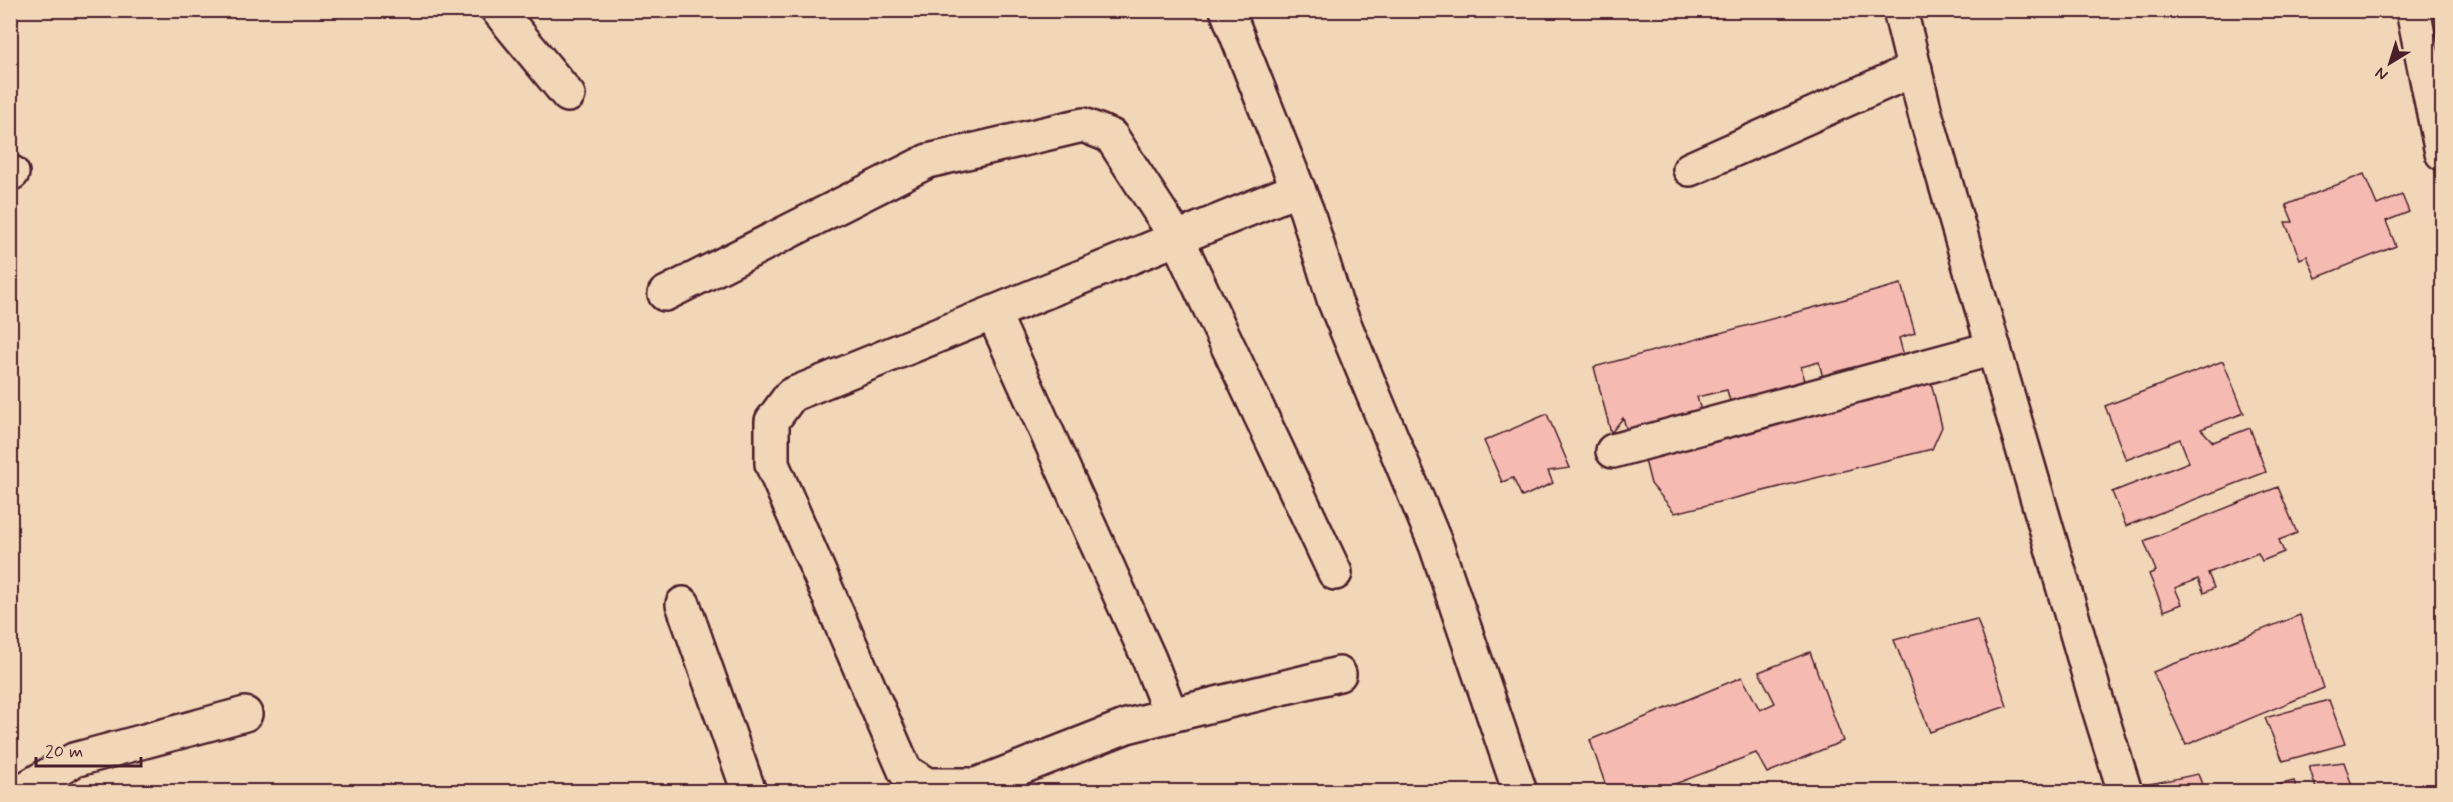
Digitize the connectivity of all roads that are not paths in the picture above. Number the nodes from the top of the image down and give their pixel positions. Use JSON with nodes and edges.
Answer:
{"nodes":[{"id":1,"x":498,"y":10,"type":"edge"},
{"id":2,"x":1227,"y":10,"type":"edge"},
{"id":3,"x":1900,"y":10,"type":"edge"},
{"id":4,"x":2413,"y":10,"type":"edge"},
{"id":5,"x":1915,"y":69,"type":"junction"},
{"id":6,"x":568,"y":95,"type":"dead end"},
{"id":7,"x":2442,"y":153,"type":"edge"},
{"id":8,"x":1690,"y":169,"type":"dead end"},
{"id":9,"x":1298,"y":189,"type":"junction"},
{"id":10,"x":1177,"y":238,"type":"junction"},
{"id":11,"x":665,"y":294,"type":"dead end"},
{"id":12,"x":993,"y":313,"type":"junction"},
{"id":13,"x":1994,"y":348,"type":"junction"},
{"id":14,"x":1613,"y":451,"type":"dead end"},
{"id":15,"x":1335,"y":573,"type":"dead end"},
{"id":16,"x":683,"y":604,"type":"dead end"},
{"id":17,"x":1339,"y":674,"type":"dead end"},
{"id":18,"x":246,"y":714,"type":"dead end"},
{"id":19,"x":1171,"y":715,"type":"junction"},
{"id":20,"x":921,"y":788,"type":"edge"},
{"id":21,"x":20,"y":792,"type":"edge"},
{"id":22,"x":749,"y":792,"type":"edge"},
{"id":23,"x":1520,"y":792,"type":"edge"},
{"id":24,"x":2125,"y":792,"type":"edge"}],
"edges":[{"from":1,"to":6,"type":"street"},
{"from":2,"to":9,"type":"street"},
{"from":3,"to":5,"type":"street"},
{"from":4,"to":7,"type":"street"},
{"from":5,"to":8,"type":"street"},
{"from":5,"to":13,"type":"street"},
{"from":9,"to":10,"type":"street"},
{"from":9,"to":23,"type":"street"},
{"from":10,"to":11,"type":"street"},
{"from":10,"to":12,"type":"street"},
{"from":10,"to":15,"type":"street"},
{"from":12,"to":19,"type":"street"},
{"from":12,"to":20,"type":"street"},
{"from":13,"to":14,"type":"street"},
{"from":13,"to":24,"type":"street"},
{"from":16,"to":22,"type":"street"},
{"from":17,"to":19,"type":"street"},
{"from":18,"to":21,"type":"street"},
{"from":19,"to":20,"type":"street"}]}
